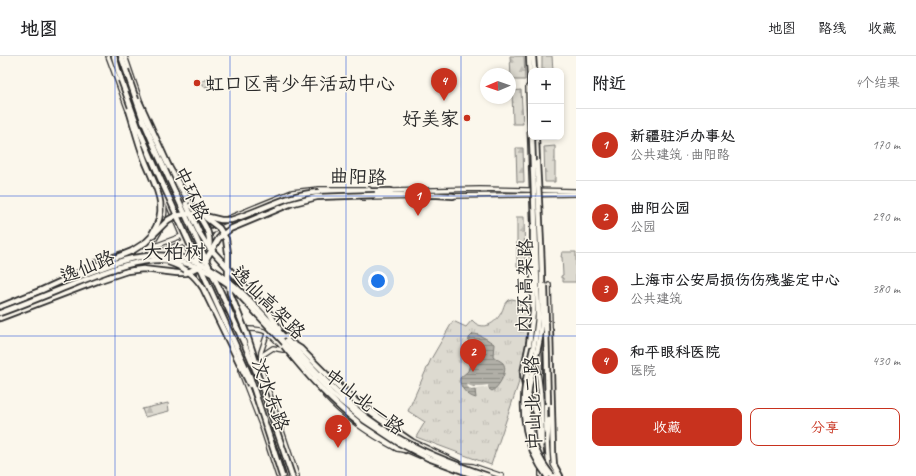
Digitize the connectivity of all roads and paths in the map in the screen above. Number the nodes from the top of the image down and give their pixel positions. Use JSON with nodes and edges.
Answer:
{"nodes":[{"id":1,"x":108,"y":56,"type":"edge"},
{"id":2,"x":114,"y":56,"type":"edge"},
{"id":3,"x":121,"y":56,"type":"edge"},
{"id":4,"x":126,"y":56,"type":"edge"},
{"id":5,"x":528,"y":56,"type":"edge"},
{"id":6,"x":534,"y":56,"type":"edge"},
{"id":7,"x":529,"y":68,"type":"edge"},
{"id":8,"x":534,"y":68,"type":"edge"},
{"id":9,"x":126,"y":70,"type":"junction"},
{"id":10,"x":115,"y":76,"type":"junction"},
{"id":11,"x":121,"y":80,"type":"junction"},
{"id":12,"x":146,"y":119,"type":"junction"},
{"id":13,"x":138,"y":122,"type":"dead end"},
{"id":14,"x":150,"y":136,"type":"junction"},
{"id":15,"x":532,"y":140,"type":"edge"},
{"id":16,"x":537,"y":140,"type":"edge"},
{"id":17,"x":537,"y":140,"type":"edge"},
{"id":18,"x":142,"y":143,"type":"junction"},
{"id":19,"x":169,"y":167,"type":"junction"},
{"id":20,"x":166,"y":173,"type":"junction"},
{"id":21,"x":172,"y":178,"type":"junction"},
{"id":22,"x":531,"y":190,"type":"junction"},
{"id":23,"x":391,"y":191,"type":"junction"},
{"id":24,"x":576,"y":191,"type":"edge"},
{"id":25,"x":164,"y":193,"type":"junction"},
{"id":26,"x":536,"y":194,"type":"junction"},
{"id":27,"x":576,"y":194,"type":"edge"},
{"id":28,"x":453,"y":196,"type":"junction"},
{"id":29,"x":187,"y":211,"type":"junction"},
{"id":30,"x":193,"y":214,"type":"junction"},
{"id":31,"x":244,"y":218,"type":"junction"},
{"id":32,"x":220,"y":221,"type":"junction"},
{"id":33,"x":189,"y":233,"type":"junction"},
{"id":34,"x":194,"y":239,"type":"junction"},
{"id":35,"x":185,"y":242,"type":"junction"},
{"id":36,"x":141,"y":245,"type":"junction"},
{"id":37,"x":541,"y":245,"type":"junction"},
{"id":38,"x":161,"y":251,"type":"junction"},
{"id":39,"x":138,"y":252,"type":"junction"},
{"id":40,"x":144,"y":259,"type":"junction"},
{"id":41,"x":161,"y":260,"type":"junction"},
{"id":42,"x":180,"y":261,"type":"junction"},
{"id":43,"x":205,"y":261,"type":"junction"},
{"id":44,"x":192,"y":268,"type":"junction"},
{"id":45,"x":228,"y":268,"type":"junction"},
{"id":46,"x":220,"y":272,"type":"junction"},
{"id":47,"x":229,"y":277,"type":"junction"},
{"id":48,"x":203,"y":282,"type":"junction"},
{"id":49,"x":226,"y":282,"type":"junction"},
{"id":50,"x":234,"y":282,"type":"junction"},
{"id":51,"x":549,"y":285,"type":"dead end"},
{"id":52,"x":42,"y":290,"type":"junction"},
{"id":53,"x":242,"y":290,"type":"junction"},
{"id":54,"x":0,"y":306,"type":"edge"},
{"id":55,"x":215,"y":306,"type":"junction"},
{"id":56,"x":223,"y":312,"type":"junction"},
{"id":57,"x":544,"y":313,"type":"junction"},
{"id":58,"x":0,"y":316,"type":"edge"},
{"id":59,"x":271,"y":320,"type":"junction"},
{"id":60,"x":265,"y":323,"type":"junction"},
{"id":61,"x":271,"y":325,"type":"junction"},
{"id":62,"x":224,"y":326,"type":"junction"},
{"id":63,"x":230,"y":326,"type":"junction"},
{"id":64,"x":276,"y":326,"type":"junction"},
{"id":65,"x":255,"y":329,"type":"junction"},
{"id":66,"x":550,"y":330,"type":"junction"},
{"id":67,"x":268,"y":333,"type":"junction"},
{"id":68,"x":283,"y":336,"type":"junction"},
{"id":69,"x":287,"y":340,"type":"junction"},
{"id":70,"x":287,"y":352,"type":"junction"},
{"id":71,"x":260,"y":361,"type":"junction"},
{"id":72,"x":317,"y":368,"type":"junction"},
{"id":73,"x":257,"y":400,"type":"junction"},
{"id":74,"x":270,"y":406,"type":"junction"},
{"id":75,"x":411,"y":441,"type":"junction"},
{"id":76,"x":548,"y":442,"type":"junction"},
{"id":77,"x":287,"y":445,"type":"junction"},
{"id":78,"x":406,"y":450,"type":"junction"},
{"id":79,"x":541,"y":454,"type":"junction"},
{"id":80,"x":284,"y":458,"type":"junction"},
{"id":81,"x":463,"y":465,"type":"junction"},
{"id":82,"x":549,"y":467,"type":"junction"},
{"id":83,"x":278,"y":476,"type":"edge"},
{"id":84,"x":283,"y":476,"type":"edge"},
{"id":85,"x":289,"y":476,"type":"edge"},
{"id":86,"x":292,"y":476,"type":"edge"},
{"id":87,"x":297,"y":476,"type":"edge"},
{"id":88,"x":470,"y":476,"type":"edge"},
{"id":89,"x":476,"y":476,"type":"edge"},
{"id":90,"x":487,"y":476,"type":"edge"},
{"id":91,"x":502,"y":476,"type":"edge"},
{"id":92,"x":541,"y":476,"type":"edge"},
{"id":93,"x":548,"y":476,"type":"edge"},
{"id":94,"x":552,"y":476,"type":"edge"},
{"id":95,"x":556,"y":476,"type":"edge"},
{"id":96,"x":560,"y":476,"type":"edge"}],
"edges":[{"from":1,"to":10,"type":"main road"},
{"from":2,"to":11,"type":"highway","name":"中环路"},
{"from":3,"to":9,"type":"highway","name":"中环路"},
{"from":4,"to":12,"type":"main road"},
{"from":5,"to":7,"type":"highway"},
{"from":5,"to":22,"type":"main road","name":"中山北二路"},
{"from":6,"to":8,"type":"highway"},
{"from":9,"to":19,"type":"highway","bridge":true},
{"from":9,"to":74,"type":"highway","name":"中环路","bridge":true},
{"from":10,"to":13,"type":"main road"},
{"from":10,"to":18,"type":"main road"},
{"from":11,"to":36,"type":"highway","bridge":true},
{"from":11,"to":73,"type":"highway","name":"中环路","bridge":true},
{"from":12,"to":14,"type":"main road"},
{"from":12,"to":21,"type":"main road"},
{"from":14,"to":18,"type":"main road"},
{"from":14,"to":20,"type":"main road"},
{"from":15,"to":26,"type":"highway","name":"内环高架路","bridge":true},
{"from":16,"to":26,"type":"main road","name":"中山北二路"},
{"from":17,"to":37,"type":"highway","name":"内环高架路","bridge":true},
{"from":18,"to":25,"type":"main road"},
{"from":18,"to":33,"type":"main road"},
{"from":19,"to":43,"type":"highway","bridge":true},
{"from":19,"to":68,"type":"highway","bridge":true},
{"from":20,"to":21,"type":"main road"},
{"from":20,"to":33,"type":"main road"},
{"from":21,"to":29,"type":"main road"},
{"from":22,"to":23,"type":"main road","name":"曲阳路"},
{"from":22,"to":26,"type":"main road","name":"中山北二路"},
{"from":22,"to":26,"type":"main road","name":"曲阳路"},
{"from":23,"to":30,"type":"highway","bridge":true},
{"from":23,"to":32,"type":"main road","name":"曲阳路"},
{"from":24,"to":26,"type":"main road","name":"曲阳路"},
{"from":25,"to":33,"type":"main road"},
{"from":25,"to":39,"type":"main road"},
{"from":26,"to":27,"type":"main road","name":"曲阳路"},
{"from":26,"to":28,"type":"main road","name":"曲阳路"},
{"from":26,"to":57,"type":"main road","name":"中山北二路"},
{"from":26,"to":79,"type":"main road","name":"中山北二路"},
{"from":26,"to":79,"type":"highway","bridge":true},
{"from":26,"to":93,"type":"highway","name":"内环高架路","bridge":true},
{"from":28,"to":31,"type":"main road","name":"曲阳路"},
{"from":28,"to":43,"type":"highway","bridge":true},
{"from":29,"to":32,"type":"main road"},
{"from":29,"to":33,"type":"main road"},
{"from":30,"to":36,"type":"highway","bridge":true},
{"from":30,"to":74,"type":"highway","bridge":true},
{"from":31,"to":34,"type":"main road","name":"曲阳路"},
{"from":31,"to":45,"type":"main road"},
{"from":32,"to":33,"type":"main road","name":"曲阳路"},
{"from":33,"to":34,"type":"main road"},
{"from":33,"to":34,"type":"main road"},
{"from":33,"to":35,"type":"main road"},
{"from":33,"to":39,"type":"main road","name":"逸仙路"},
{"from":34,"to":35,"type":"main road","name":"曲阳路"},
{"from":34,"to":46,"type":"main road","name":"中山北一路"},
{"from":34,"to":47,"type":"main road","name":"中山北一路"},
{"from":34,"to":49,"type":"main road"},
{"from":34,"to":56,"type":"main road","name":"中山北一路"},
{"from":35,"to":38,"type":"main road","name":"逸仙路"},
{"from":35,"to":44,"type":"main road"},
{"from":35,"to":48,"type":"main road","name":"汶水东路"},
{"from":36,"to":52,"type":"highway","bridge":true},
{"from":37,"to":76,"type":"highway","bridge":true},
{"from":37,"to":94,"type":"highway","name":"内环高架路","bridge":true},
{"from":38,"to":40,"type":"main road","name":"逸仙路"},
{"from":38,"to":42,"type":"main road"},
{"from":39,"to":54,"type":"main road","name":"逸仙路"},
{"from":40,"to":42,"type":"main road"},
{"from":40,"to":58,"type":"main road","name":"逸仙路"},
{"from":41,"to":58,"type":"highway","name":"逸仙高架路","bridge":true},
{"from":41,"to":60,"type":"highway","name":"逸仙高架路","bridge":true},
{"from":41,"to":73,"type":"highway","bridge":true},
{"from":42,"to":44,"type":"main road"},
{"from":43,"to":58,"type":"highway","bridge":true},
{"from":44,"to":48,"type":"main road"},
{"from":45,"to":50,"type":"main road"},
{"from":45,"to":53,"type":"main road"},
{"from":46,"to":47,"type":"main road","name":"中山北一路"},
{"from":46,"to":49,"type":"main road","name":"中山北一路"},
{"from":47,"to":50,"type":"main road","name":"中山北一路"},
{"from":48,"to":55,"type":"main road","name":"汶水东路"},
{"from":49,"to":60,"type":"main road","name":"中山北一路"},
{"from":50,"to":53,"type":"main road","name":"中山北一路"},
{"from":51,"to":66,"type":"main road","name":"中山北二路"},
{"from":52,"to":54,"type":"highway","name":"逸仙高架路"},
{"from":52,"to":68,"type":"highway","name":"逸仙高架路","bridge":true},
{"from":53,"to":59,"type":"main road","name":"中山北一路"},
{"from":55,"to":62,"type":"main road","name":"汶水东路"},
{"from":55,"to":63,"type":"main road"},
{"from":56,"to":63,"type":"main road","name":"中山北一路"},
{"from":56,"to":65,"type":"main road","name":"中山北一路"},
{"from":57,"to":66,"type":"main road"},
{"from":57,"to":76,"type":"main road","name":"中山北二路"},
{"from":59,"to":61,"type":"main road","name":"汶水东路"},
{"from":59,"to":64,"type":"main road","name":"中山北一路"},
{"from":60,"to":61,"type":"main road"},
{"from":60,"to":67,"type":"main road"},
{"from":60,"to":78,"type":"highway","bridge":true},
{"from":60,"to":89,"type":"highway","name":"逸仙高架路","bridge":true},
{"from":61,"to":64,"type":"main road"},
{"from":61,"to":67,"type":"main road","name":"汶水东路"},
{"from":62,"to":83,"type":"main road","name":"汶水东路"},
{"from":62,"to":84,"type":"main road","name":"汶水东路"},
{"from":63,"to":65,"type":"main road","name":"中山北一路"},
{"from":64,"to":72,"type":"main road","name":"中山北一路"},
{"from":65,"to":67,"type":"main road","name":"中山北一路"},
{"from":66,"to":96,"type":"highway"},
{"from":67,"to":70,"type":"main road","name":"中山北一路"},
{"from":67,"to":71,"type":"main road","name":"汶水东路"},
{"from":68,"to":69,"type":"highway","name":"逸仙高架路","bridge":true},
{"from":69,"to":75,"type":"highway","bridge":true},
{"from":69,"to":90,"type":"highway","name":"逸仙高架路","bridge":true},
{"from":70,"to":71,"type":"main road"},
{"from":70,"to":78,"type":"main road","name":"中山北一路"},
{"from":71,"to":77,"type":"main road","name":"汶水东路"},
{"from":71,"to":80,"type":"main road","name":"汶水东路"},
{"from":72,"to":75,"type":"main road"},
{"from":72,"to":75,"type":"main road","name":"中山北一路"},
{"from":73,"to":84,"type":"highway","name":"中环路","bridge":true},
{"from":74,"to":86,"type":"highway","name":"中环路","bridge":true},
{"from":75,"to":81,"type":"main road","name":"中山北一路"},
{"from":76,"to":82,"type":"main road","name":"中山北二路"},
{"from":77,"to":80,"type":"main road"},
{"from":77,"to":87,"type":"main road","name":"汶水东路"},
{"from":78,"to":88,"type":"main road","name":"中山北一路"},
{"from":79,"to":92,"type":"main road","name":"中山北二路"},
{"from":80,"to":85,"type":"main road","name":"汶水东路"},
{"from":81,"to":90,"type":"main road"},
{"from":81,"to":91,"type":"main road","name":"中山北一路"},
{"from":82,"to":93,"type":"main road","name":"中山北二路"},
{"from":82,"to":95,"type":"main road"}]}
